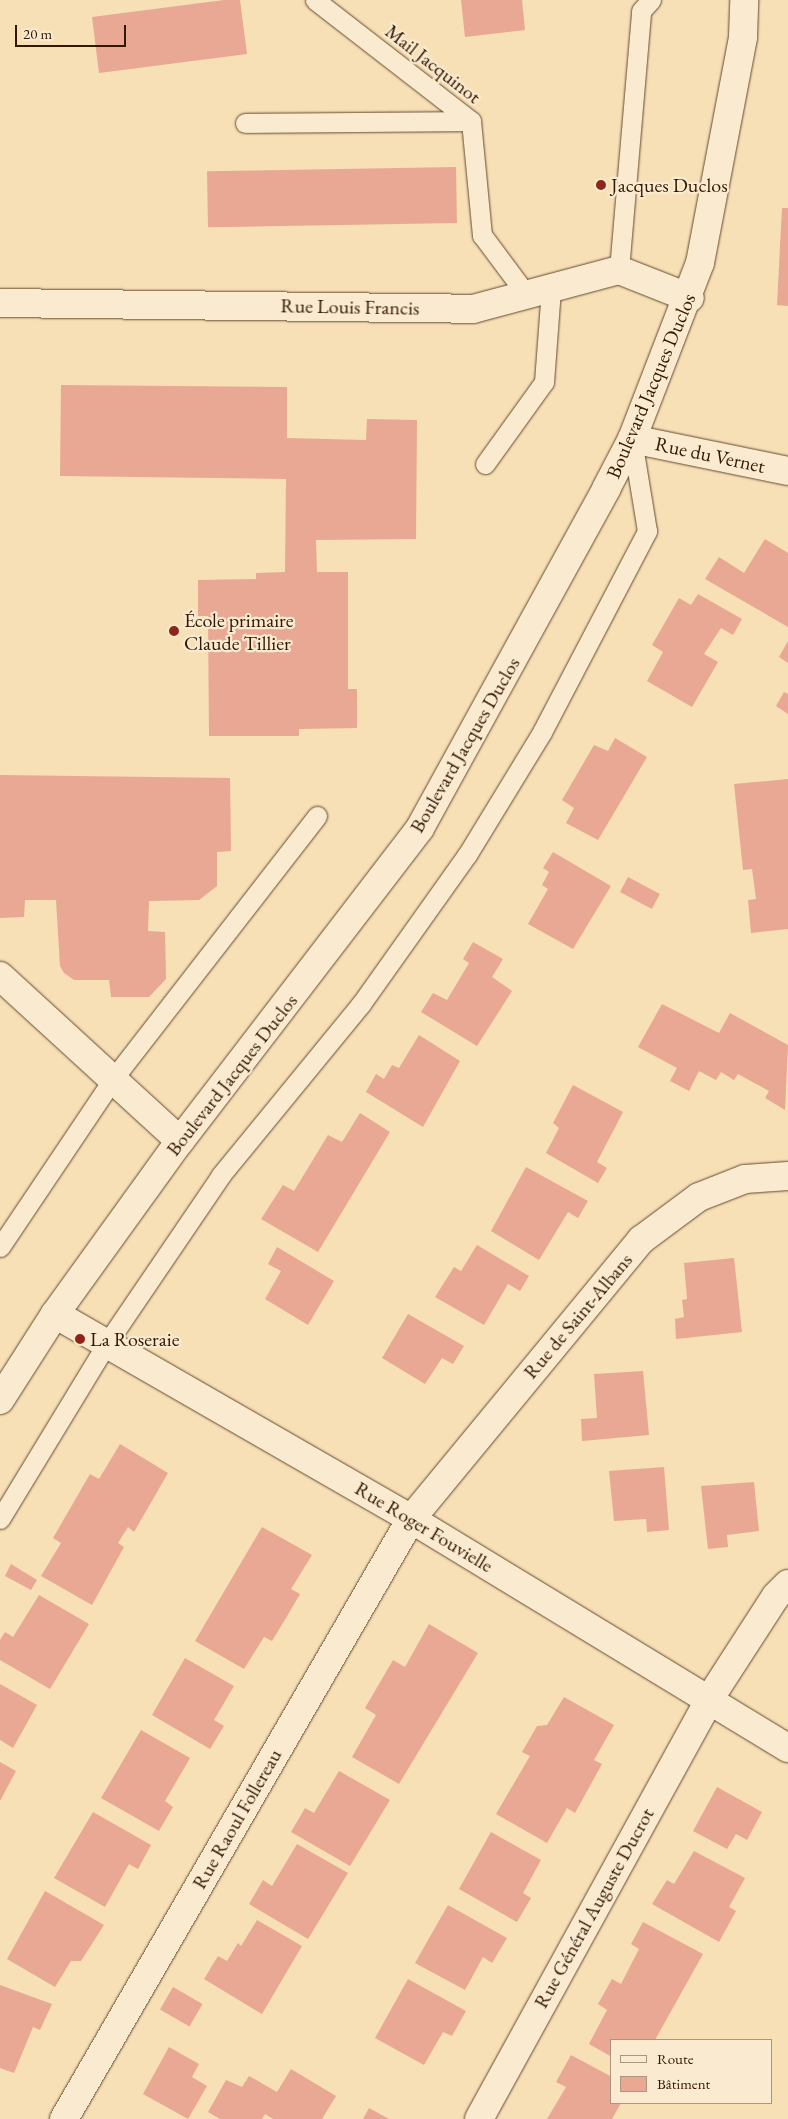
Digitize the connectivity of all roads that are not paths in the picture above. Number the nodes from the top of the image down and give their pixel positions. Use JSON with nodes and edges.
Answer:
{"nodes":[{"id":1,"x":315,"y":0,"type":"edge"},
{"id":2,"x":651,"y":0,"type":"edge"},
{"id":3,"x":744,"y":0,"type":"edge"},
{"id":4,"x":471,"y":121,"type":"junction"},
{"id":5,"x":245,"y":123,"type":"dead end"},
{"id":6,"x":619,"y":270,"type":"junction"},
{"id":7,"x":538,"y":291,"type":"junction"},
{"id":8,"x":690,"y":298,"type":"junction"},
{"id":9,"x":0,"y":303,"type":"edge"},
{"id":10,"x":632,"y":439,"type":"junction"},
{"id":11,"x":485,"y":464,"type":"dead end"},
{"id":12,"x":788,"y":471,"type":"edge"},
{"id":13,"x":317,"y":816,"type":"dead end"},
{"id":14,"x":0,"y":976,"type":"edge"},
{"id":15,"x":113,"y":1079,"type":"junction"},
{"id":16,"x":180,"y":1141,"type":"junction"},
{"id":17,"x":788,"y":1176,"type":"edge"},
{"id":18,"x":0,"y":1247,"type":"edge"},
{"id":19,"x":55,"y":1314,"type":"junction"},
{"id":20,"x":106,"y":1344,"type":"junction"},
{"id":21,"x":0,"y":1400,"type":"edge"},
{"id":22,"x":411,"y":1518,"type":"junction"},
{"id":23,"x":0,"y":1519,"type":"edge"},
{"id":24,"x":788,"y":1584,"type":"edge"},
{"id":25,"x":710,"y":1698,"type":"junction"},
{"id":26,"x":788,"y":1748,"type":"edge"},
{"id":27,"x":64,"y":2119,"type":"edge"},
{"id":28,"x":479,"y":2119,"type":"edge"}],
"edges":[{"from":1,"to":4,"type":"lane","name":"Mail Jacquinot"},
{"from":2,"to":6,"type":"lane"},
{"from":3,"to":8,"type":"street","name":"Boulevard Jacques Duclos"},
{"from":4,"to":5,"type":"lane"},
{"from":4,"to":7,"type":"lane","name":"Mail Jacquinot"},
{"from":6,"to":7,"type":"street","name":"Rue Louis Francis"},
{"from":6,"to":8,"type":"street"},
{"from":7,"to":9,"type":"street","name":"Rue Louis Francis"},
{"from":7,"to":11,"type":"lane"},
{"from":8,"to":10,"type":"street","name":"Boulevard Jacques Duclos"},
{"from":10,"to":12,"type":"street","name":"Rue du Vernet"},
{"from":10,"to":16,"type":"street","name":"Boulevard Jacques Duclos"},
{"from":10,"to":20,"type":"lane"},
{"from":13,"to":15,"type":"lane"},
{"from":14,"to":15,"type":"street"},
{"from":15,"to":16,"type":"street"},
{"from":15,"to":18,"type":"lane"},
{"from":16,"to":19,"type":"street","name":"Boulevard Jacques Duclos"},
{"from":17,"to":22,"type":"street","name":"Rue de Saint-Albans"},
{"from":19,"to":20,"type":"street","name":"Rue Roger Fouvielle"},
{"from":19,"to":21,"type":"street","name":"Boulevard Jacques Duclos"},
{"from":20,"to":22,"type":"street","name":"Rue Roger Fouvielle"},
{"from":20,"to":23,"type":"lane"},
{"from":22,"to":25,"type":"street","name":"Rue Roger Fouvielle"},
{"from":22,"to":27,"type":"street","name":"Rue Raoul Follereau"},
{"from":24,"to":25,"type":"street","name":"Rue Général Auguste Ducrot"},
{"from":25,"to":26,"type":"street","name":"Rue Roger Fouvielle"},
{"from":25,"to":28,"type":"street","name":"Rue Général Auguste Ducrot"}]}
